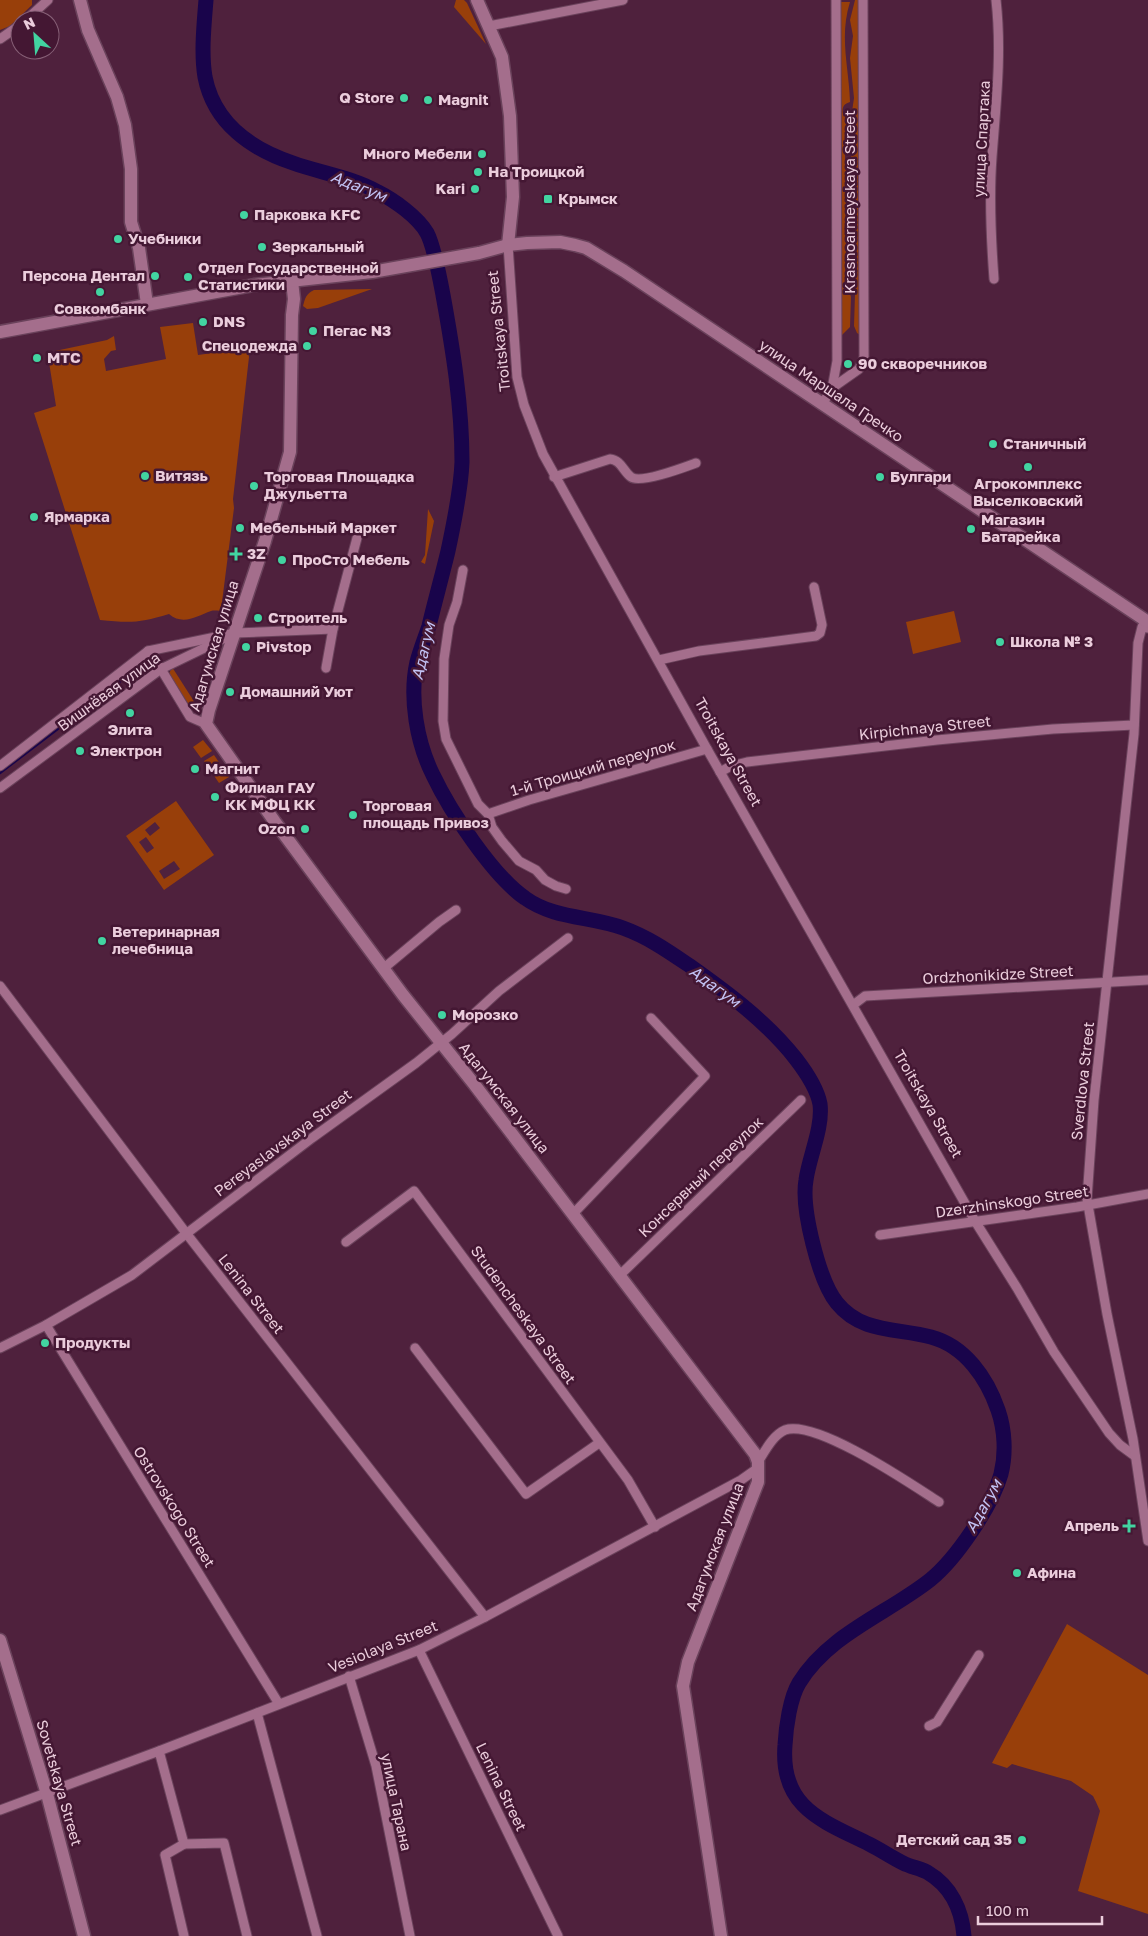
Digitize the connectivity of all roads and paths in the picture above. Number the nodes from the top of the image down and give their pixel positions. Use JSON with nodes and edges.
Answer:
{"nodes":[{"id":1,"x":80,"y":0,"type":"edge"},
{"id":2,"x":477,"y":0,"type":"edge"},
{"id":3,"x":623,"y":0,"type":"edge"},
{"id":4,"x":836,"y":0,"type":"edge"},
{"id":5,"x":864,"y":0,"type":"edge"},
{"id":6,"x":996,"y":0,"type":"edge"},
{"id":7,"x":489,"y":26,"type":"junction"},
{"id":8,"x":508,"y":245,"type":"junction"},
{"id":9,"x":994,"y":280,"type":"dead end"},
{"id":10,"x":292,"y":281,"type":"junction"},
{"id":11,"x":147,"y":304,"type":"junction"},
{"id":12,"x":0,"y":332,"type":"edge"},
{"id":13,"x":832,"y":388,"type":"junction"},
{"id":14,"x":822,"y":404,"type":"junction"},
{"id":15,"x":696,"y":463,"type":"dead end"},
{"id":16,"x":554,"y":477,"type":"junction"},
{"id":17,"x":356,"y":538,"type":"dead end"},
{"id":18,"x":463,"y":570,"type":"dead end"},
{"id":19,"x":814,"y":587,"type":"dead end"},
{"id":20,"x":1148,"y":622,"type":"edge"},
{"id":21,"x":1148,"y":628,"type":"edge"},
{"id":22,"x":333,"y":629,"type":"junction"},
{"id":23,"x":235,"y":633,"type":"junction"},
{"id":24,"x":148,"y":651,"type":"junction"},
{"id":25,"x":659,"y":660,"type":"junction"},
{"id":26,"x":161,"y":668,"type":"junction"},
{"id":27,"x":326,"y":668,"type":"dead end"},
{"id":28,"x":206,"y":724,"type":"junction"},
{"id":29,"x":1134,"y":725,"type":"junction"},
{"id":30,"x":707,"y":749,"type":"junction"},
{"id":31,"x":0,"y":766,"type":"edge"},
{"id":32,"x":720,"y":772,"type":"junction"},
{"id":33,"x":0,"y":788,"type":"edge"},
{"id":34,"x":488,"y":814,"type":"junction"},
{"id":35,"x":566,"y":889,"type":"dead end"},
{"id":36,"x":456,"y":910,"type":"dead end"},
{"id":37,"x":568,"y":938,"type":"dead end"},
{"id":38,"x":384,"y":968,"type":"junction"},
{"id":39,"x":1148,"y":980,"type":"edge"},
{"id":40,"x":1107,"y":982,"type":"junction"},
{"id":41,"x":0,"y":986,"type":"edge"},
{"id":42,"x":853,"y":1005,"type":"junction"},
{"id":43,"x":651,"y":1018,"type":"dead end"},
{"id":44,"x":440,"y":1043,"type":"junction"},
{"id":45,"x":801,"y":1100,"type":"dead end"},
{"id":46,"x":1148,"y":1194,"type":"edge"},
{"id":47,"x":1087,"y":1205,"type":"junction"},
{"id":48,"x":573,"y":1214,"type":"junction"},
{"id":49,"x":975,"y":1221,"type":"junction"},
{"id":50,"x":186,"y":1233,"type":"junction"},
{"id":51,"x":880,"y":1235,"type":"dead end"},
{"id":52,"x":346,"y":1242,"type":"dead end"},
{"id":53,"x":620,"y":1275,"type":"junction"},
{"id":54,"x":46,"y":1325,"type":"junction"},
{"id":55,"x":0,"y":1348,"type":"edge"},
{"id":56,"x":415,"y":1348,"type":"dead end"},
{"id":57,"x":599,"y":1443,"type":"junction"},
{"id":58,"x":1135,"y":1456,"type":"junction"},
{"id":59,"x":758,"y":1465,"type":"junction"},
{"id":60,"x":940,"y":1502,"type":"dead end"},
{"id":61,"x":1146,"y":1506,"type":"edge"},
{"id":62,"x":654,"y":1527,"type":"junction"},
{"id":63,"x":1148,"y":1541,"type":"edge"},
{"id":64,"x":485,"y":1617,"type":"junction"},
{"id":65,"x":0,"y":1640,"type":"edge"},
{"id":66,"x":419,"y":1650,"type":"junction"},
{"id":67,"x":979,"y":1655,"type":"dead end"},
{"id":68,"x":349,"y":1676,"type":"junction"},
{"id":69,"x":279,"y":1704,"type":"junction"},
{"id":70,"x":257,"y":1712,"type":"junction"},
{"id":71,"x":929,"y":1726,"type":"dead end"},
{"id":72,"x":159,"y":1751,"type":"junction"},
{"id":73,"x":47,"y":1794,"type":"junction"},
{"id":74,"x":0,"y":1810,"type":"edge"},
{"id":75,"x":184,"y":1844,"type":"junction"},
{"id":76,"x":84,"y":1936,"type":"edge"},
{"id":77,"x":184,"y":1936,"type":"edge"},
{"id":78,"x":247,"y":1936,"type":"edge"},
{"id":79,"x":317,"y":1936,"type":"edge"},
{"id":80,"x":410,"y":1936,"type":"edge"},
{"id":81,"x":558,"y":1936,"type":"edge"},
{"id":82,"x":721,"y":1936,"type":"edge"}],
"edges":[{"from":1,"to":11,"type":"main road"},
{"from":2,"to":7,"type":"main road","name":"Troitskaya Street"},
{"from":3,"to":7,"type":"street"},
{"from":4,"to":13,"type":"street","name":"Krasnoarmeyskaya Street"},
{"from":5,"to":13,"type":"street","name":"Krasnoarmeyskaya Street"},
{"from":6,"to":9,"type":"street","name":"улица Спартака"},
{"from":7,"to":8,"type":"main road","name":"Troitskaya Street"},
{"from":8,"to":10,"type":"main road","name":"улица Маршала Гречко"},
{"from":8,"to":14,"type":"main road","name":"улица Маршала Гречко"},
{"from":8,"to":16,"type":"street","name":"Troitskaya Street"},
{"from":10,"to":11,"type":"main road","name":"улица Маршала Гречко"},
{"from":10,"to":23,"type":"main road","name":"Адагумская улица"},
{"from":11,"to":12,"type":"main road","name":"улица Маршала Гречко"},
{"from":13,"to":14,"type":"street","name":"Krasnoarmeyskaya Street"},
{"from":14,"to":20,"type":"main road","name":"улица Маршала Гречко"},
{"from":15,"to":16,"type":"street"},
{"from":16,"to":25,"type":"street","name":"Troitskaya Street"},
{"from":17,"to":22,"type":"street"},
{"from":18,"to":34,"type":"street"},
{"from":19,"to":25,"type":"street"},
{"from":21,"to":29,"type":"street","name":"Sverdlova Street"},
{"from":22,"to":23,"type":"street"},
{"from":22,"to":27,"type":"street"},
{"from":23,"to":24,"type":"street","name":"Вишнёвая улица"},
{"from":23,"to":26,"type":"street","name":"Вишнёвая улица"},
{"from":23,"to":28,"type":"main road","name":"Адагумская улица"},
{"from":24,"to":26,"type":"street"},
{"from":24,"to":31,"type":"street","name":"Вишнёвая улица"},
{"from":25,"to":30,"type":"street","name":"Troitskaya Street"},
{"from":26,"to":28,"type":"street"},
{"from":26,"to":33,"type":"street","name":"Вишнёвая улица"},
{"from":28,"to":38,"type":"main road","name":"Адагумская улица"},
{"from":29,"to":32,"type":"street","name":"Kirpichnaya Street"},
{"from":29,"to":40,"type":"street","name":"Sverdlova Street"},
{"from":30,"to":32,"type":"street","name":"Troitskaya Street"},
{"from":30,"to":34,"type":"street","name":"1-й Троицкий переулок"},
{"from":32,"to":42,"type":"street","name":"Troitskaya Street"},
{"from":34,"to":35,"type":"street"},
{"from":36,"to":38,"type":"street"},
{"from":37,"to":44,"type":"street","name":"Pereyaslavskaya Street"},
{"from":38,"to":44,"type":"main road","name":"Адагумская улица"},
{"from":39,"to":40,"type":"street","name":"Ordzhonikidze Street"},
{"from":40,"to":42,"type":"street","name":"Ordzhonikidze Street"},
{"from":40,"to":47,"type":"street","name":"Sverdlova Street"},
{"from":41,"to":50,"type":"street","name":"Lenina Street"},
{"from":42,"to":49,"type":"street","name":"Troitskaya Street"},
{"from":43,"to":48,"type":"street"},
{"from":44,"to":48,"type":"main road","name":"Адагумская улица"},
{"from":44,"to":50,"type":"street","name":"Pereyaslavskaya Street"},
{"from":45,"to":53,"type":"street","name":"Консервный переулок"},
{"from":46,"to":47,"type":"street","name":"Dzerzhinskogo Street"},
{"from":47,"to":49,"type":"street","name":"Dzerzhinskogo Street"},
{"from":47,"to":58,"type":"street","name":"Sverdlova Street"},
{"from":48,"to":53,"type":"main road","name":"Адагумская улица"},
{"from":49,"to":51,"type":"street","name":"Dzerzhinskogo Street"},
{"from":49,"to":58,"type":"street","name":"Troitskaya Street"},
{"from":50,"to":54,"type":"street","name":"Pereyaslavskaya Street"},
{"from":50,"to":64,"type":"street","name":"Lenina Street"},
{"from":52,"to":57,"type":"street","name":"Studencheskaya Street"},
{"from":53,"to":59,"type":"main road","name":"Адагумская улица"},
{"from":54,"to":55,"type":"street","name":"Pereyaslavskaya Street"},
{"from":54,"to":69,"type":"street","name":"Ostrovskogo Street"},
{"from":56,"to":57,"type":"street"},
{"from":57,"to":62,"type":"street","name":"Studencheskaya Street"},
{"from":58,"to":61,"type":"street","name":"Sverdlova Street"},
{"from":59,"to":60,"type":"street","name":"Vesiolaya Street"},
{"from":59,"to":62,"type":"street","name":"Vesiolaya Street"},
{"from":59,"to":82,"type":"main road","name":"Адагумская улица"},
{"from":61,"to":63,"type":"street","name":"Sverdlova Street"},
{"from":62,"to":64,"type":"street","name":"Vesiolaya Street"},
{"from":64,"to":66,"type":"street","name":"Vesiolaya Street"},
{"from":65,"to":73,"type":"main road","name":"Sovetskaya Street"},
{"from":66,"to":68,"type":"street","name":"Vesiolaya Street"},
{"from":66,"to":81,"type":"street","name":"Lenina Street"},
{"from":67,"to":71,"type":"street"},
{"from":68,"to":69,"type":"street","name":"Vesiolaya Street"},
{"from":68,"to":80,"type":"street","name":"улица Тарана"},
{"from":69,"to":70,"type":"street","name":"Vesiolaya Street"},
{"from":70,"to":72,"type":"street","name":"Vesiolaya Street"},
{"from":70,"to":79,"type":"street"},
{"from":72,"to":73,"type":"street","name":"Vesiolaya Street"},
{"from":72,"to":75,"type":"street"},
{"from":73,"to":74,"type":"street","name":"Vesiolaya Street"},
{"from":73,"to":76,"type":"main road","name":"Sovetskaya Street"},
{"from":75,"to":77,"type":"street"},
{"from":75,"to":78,"type":"street"}]}
